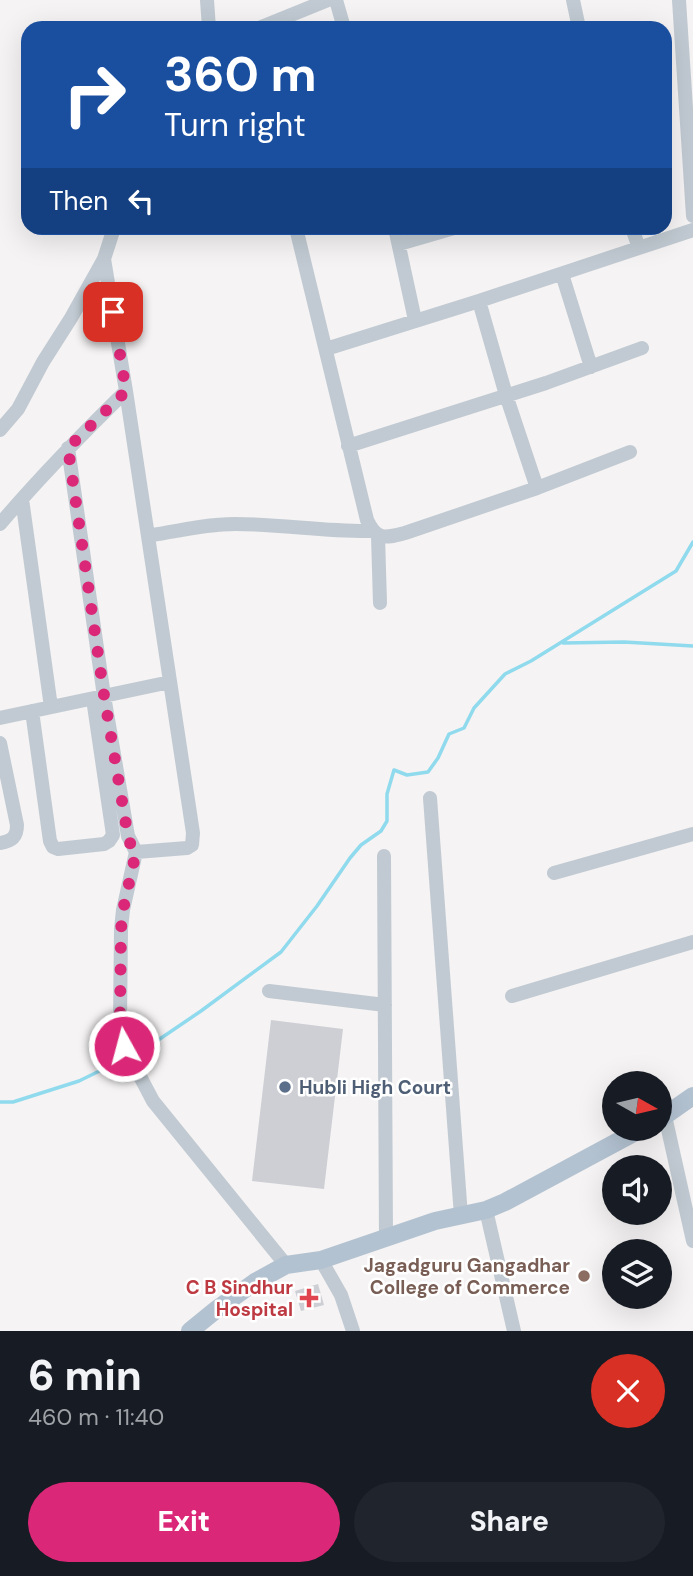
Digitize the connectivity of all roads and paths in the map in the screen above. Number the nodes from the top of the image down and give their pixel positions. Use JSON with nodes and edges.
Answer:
{"nodes":[{"id":1,"x":207,"y":0,"type":"edge"},
{"id":2,"x":572,"y":0,"type":"edge"},
{"id":3,"x":679,"y":0,"type":"edge"},
{"id":4,"x":328,"y":1,"type":"edge"},
{"id":5,"x":208,"y":21,"type":"edge"},
{"id":6,"x":277,"y":21,"type":"edge"},
{"id":7,"x":340,"y":21,"type":"edge"},
{"id":8,"x":577,"y":21,"type":"edge"},
{"id":9,"x":693,"y":216,"type":"edge"},
{"id":10,"x":693,"y":230,"type":"edge"},
{"id":11,"x":112,"y":235,"type":"edge"},
{"id":12,"x":298,"y":235,"type":"edge"},
{"id":13,"x":398,"y":235,"type":"edge"},
{"id":14,"x":430,"y":235,"type":"edge"},
{"id":15,"x":634,"y":235,"type":"edge"},
{"id":16,"x":400,"y":244,"type":"junction"},
{"id":17,"x":639,"y":248,"type":"junction"},
{"id":18,"x":104,"y":259,"type":"junction"},
{"id":19,"x":562,"y":274,"type":"junction"},
{"id":20,"x":479,"y":301,"type":"junction"},
{"id":21,"x":415,"y":320,"type":"junction"},
{"id":22,"x":642,"y":348,"type":"dead end"},
{"id":23,"x":326,"y":349,"type":"junction"},
{"id":24,"x":592,"y":366,"type":"junction"},
{"id":25,"x":126,"y":391,"type":"junction"},
{"id":26,"x":506,"y":395,"type":"junction"},
{"id":27,"x":0,"y":430,"type":"edge"},
{"id":28,"x":348,"y":446,"type":"junction"},
{"id":29,"x":68,"y":448,"type":"junction"},
{"id":30,"x":630,"y":452,"type":"dead end"},
{"id":31,"x":537,"y":488,"type":"junction"},
{"id":32,"x":22,"y":499,"type":"junction"},
{"id":33,"x":0,"y":524,"type":"edge"},
{"id":34,"x":375,"y":533,"type":"junction"},
{"id":35,"x":148,"y":536,"type":"junction"},
{"id":36,"x":380,"y":603,"type":"dead end"},
{"id":37,"x":170,"y":682,"type":"junction"},
{"id":38,"x":99,"y":698,"type":"junction"},
{"id":39,"x":51,"y":707,"type":"junction"},
{"id":40,"x":32,"y":711,"type":"junction"},
{"id":41,"x":0,"y":718,"type":"edge"},
{"id":42,"x":0,"y":743,"type":"edge"},
{"id":43,"x":4,"y":785,"type":"edge"},
{"id":44,"x":430,"y":798,"type":"dead end"},
{"id":45,"x":693,"y":834,"type":"edge"},
{"id":46,"x":0,"y":843,"type":"edge"},
{"id":47,"x":136,"y":852,"type":"junction"},
{"id":48,"x":384,"y":856,"type":"dead end"},
{"id":49,"x":554,"y":873,"type":"dead end"},
{"id":50,"x":693,"y":942,"type":"edge"},
{"id":51,"x":269,"y":991,"type":"dead end"},
{"id":52,"x":512,"y":996,"type":"dead end"},
{"id":53,"x":385,"y":1005,"type":"junction"},
{"id":54,"x":693,"y":1096,"type":"edge"},
{"id":55,"x":672,"y":1111,"type":"edge"},
{"id":56,"x":672,"y":1139,"type":"edge"},
{"id":57,"x":619,"y":1141,"type":"edge"},
{"id":58,"x":686,"y":1174,"type":"edge"},
{"id":59,"x":486,"y":1210,"type":"junction"},
{"id":60,"x":461,"y":1216,"type":"junction"},
{"id":61,"x":386,"y":1238,"type":"junction"},
{"id":62,"x":693,"y":1241,"type":"edge"},
{"id":63,"x":321,"y":1260,"type":"junction"},
{"id":64,"x":286,"y":1265,"type":"junction"},
{"id":65,"x":207,"y":1325,"type":"edge"},
{"id":66,"x":190,"y":1331,"type":"edge"},
{"id":67,"x":353,"y":1331,"type":"edge"},
{"id":68,"x":514,"y":1331,"type":"edge"}],
"edges":[{"from":1,"to":5,"type":"street"},
{"from":2,"to":8,"type":"street"},
{"from":3,"to":9,"type":"street"},
{"from":4,"to":6,"type":"street"},
{"from":4,"to":7,"type":"street"},
{"from":10,"to":17,"type":"street"},
{"from":11,"to":18,"type":"street"},
{"from":12,"to":23,"type":"street"},
{"from":13,"to":16,"type":"street"},
{"from":14,"to":16,"type":"street"},
{"from":15,"to":17,"type":"street"},
{"from":16,"to":21,"type":"street"},
{"from":17,"to":19,"type":"street"},
{"from":18,"to":25,"type":"street"},
{"from":18,"to":27,"type":"street"},
{"from":19,"to":20,"type":"street"},
{"from":19,"to":24,"type":"street"},
{"from":20,"to":21,"type":"street"},
{"from":20,"to":26,"type":"street"},
{"from":21,"to":23,"type":"street"},
{"from":22,"to":24,"type":"street"},
{"from":23,"to":28,"type":"street"},
{"from":24,"to":26,"type":"street"},
{"from":25,"to":29,"type":"street"},
{"from":25,"to":35,"type":"street"},
{"from":26,"to":28,"type":"street"},
{"from":26,"to":31,"type":"street"},
{"from":28,"to":34,"type":"street"},
{"from":29,"to":32,"type":"street"},
{"from":29,"to":38,"type":"street"},
{"from":30,"to":31,"type":"street"},
{"from":31,"to":34,"type":"street"},
{"from":32,"to":33,"type":"street"},
{"from":32,"to":39,"type":"street"},
{"from":34,"to":35,"type":"street"},
{"from":34,"to":36,"type":"street"},
{"from":35,"to":37,"type":"street"},
{"from":37,"to":38,"type":"street"},
{"from":37,"to":47,"type":"street"},
{"from":38,"to":39,"type":"street"},
{"from":38,"to":40,"type":"street"},
{"from":38,"to":47,"type":"street"},
{"from":39,"to":40,"type":"street"},
{"from":40,"to":41,"type":"street"},
{"from":42,"to":43,"type":"street"},
{"from":43,"to":46,"type":"street"},
{"from":44,"to":60,"type":"street"},
{"from":45,"to":49,"type":"street"},
{"from":47,"to":64,"type":"street"},
{"from":48,"to":53,"type":"street"},
{"from":50,"to":52,"type":"street"},
{"from":51,"to":53,"type":"street"},
{"from":53,"to":61,"type":"street"},
{"from":54,"to":55,"type":"main road"},
{"from":56,"to":58,"type":"street"},
{"from":57,"to":59,"type":"main road"},
{"from":58,"to":62,"type":"street"},
{"from":59,"to":60,"type":"main road"},
{"from":59,"to":68,"type":"street"},
{"from":60,"to":61,"type":"main road"},
{"from":61,"to":63,"type":"main road"},
{"from":63,"to":64,"type":"main road"},
{"from":63,"to":67,"type":"street"},
{"from":64,"to":65,"type":"main road"},
{"from":65,"to":66,"type":"main road"}]}
